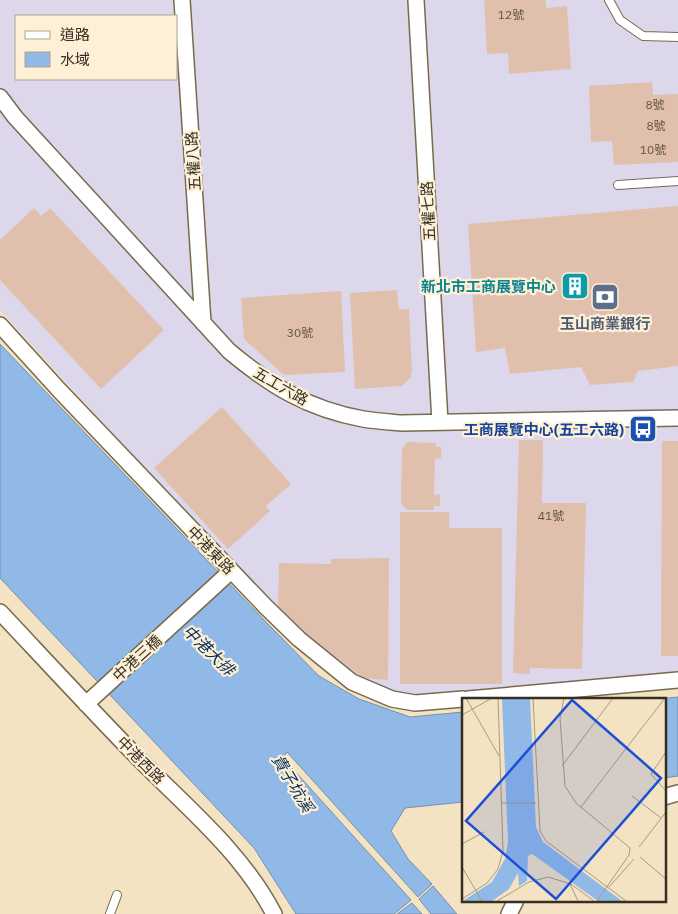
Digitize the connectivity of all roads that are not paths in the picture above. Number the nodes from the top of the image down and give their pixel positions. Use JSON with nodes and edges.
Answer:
{"nodes":[{"id":1,"x":182,"y":0,"type":"edge"},
{"id":2,"x":416,"y":0,"type":"edge"},
{"id":3,"x":610,"y":0,"type":"edge"},
{"id":4,"x":678,"y":37,"type":"edge"},
{"id":5,"x":0,"y":97,"type":"edge"},
{"id":6,"x":678,"y":181,"type":"edge"},
{"id":7,"x":618,"y":185,"type":"dead end"},
{"id":8,"x":203,"y":323,"type":"junction"},
{"id":9,"x":0,"y":325,"type":"edge"},
{"id":10,"x":678,"y":418,"type":"edge"},
{"id":11,"x":440,"y":422,"type":"junction"},
{"id":12,"x":228,"y":574,"type":"junction"},
{"id":13,"x":0,"y":612,"type":"edge"},
{"id":14,"x":678,"y":680,"type":"edge"},
{"id":15,"x":479,"y":698,"type":"edge"},
{"id":16,"x":91,"y":699,"type":"junction"},
{"id":17,"x":462,"y":699,"type":"edge"},
{"id":18,"x":117,"y":895,"type":"dead end"},
{"id":19,"x":515,"y":902,"type":"edge"},
{"id":20,"x":110,"y":914,"type":"edge"},
{"id":21,"x":274,"y":914,"type":"edge"},
{"id":22,"x":508,"y":914,"type":"edge"}],
"edges":[{"from":1,"to":8,"type":"street","name":"五權八路"},
{"from":2,"to":11,"type":"street","name":"五權七路"},
{"from":3,"to":4,"type":"lane"},
{"from":5,"to":8,"type":"street","name":"五工六路"},
{"from":6,"to":7,"type":"lane"},
{"from":8,"to":11,"type":"street","name":"五工六路"},
{"from":9,"to":12,"type":"street","name":"中港東路"},
{"from":10,"to":11,"type":"street","name":"五工六路"},
{"from":12,"to":16,"type":"street","name":"中港三橋"},
{"from":12,"to":17,"type":"street","name":"中港東路"},
{"from":13,"to":16,"type":"street","name":"中港西路"},
{"from":14,"to":15,"type":"street"},
{"from":16,"to":21,"type":"street","name":"中港西路"},
{"from":18,"to":20,"type":"lane"},
{"from":19,"to":22,"type":"street"}]}
